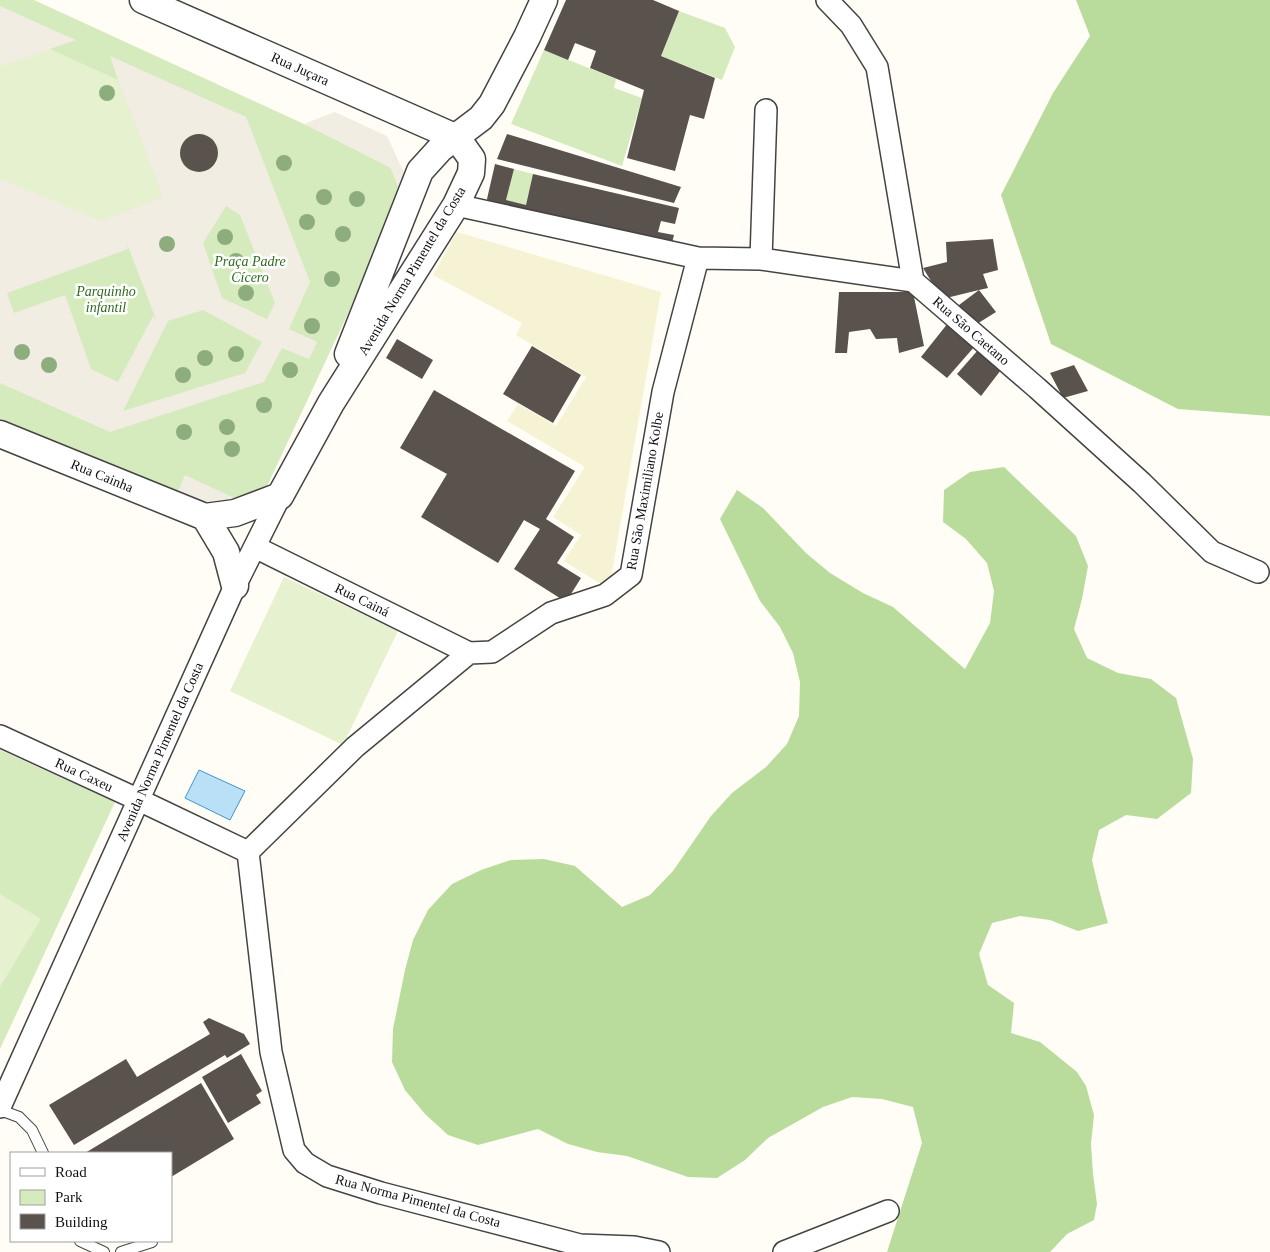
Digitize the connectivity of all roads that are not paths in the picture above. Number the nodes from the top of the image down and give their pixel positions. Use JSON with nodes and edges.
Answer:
{"nodes":[{"id":1,"x":143,"y":0,"type":"edge"},
{"id":2,"x":544,"y":0,"type":"edge"},
{"id":3,"x":827,"y":0,"type":"edge"},
{"id":4,"x":766,"y":110,"type":"dead end"},
{"id":5,"x":456,"y":138,"type":"junction"},
{"id":6,"x":456,"y":206,"type":"junction"},
{"id":7,"x":698,"y":258,"type":"junction"},
{"id":8,"x":761,"y":259,"type":"junction"},
{"id":9,"x":913,"y":281,"type":"junction"},
{"id":10,"x":331,"y":403,"type":"junction"},
{"id":11,"x":0,"y":434,"type":"edge"},
{"id":12,"x":280,"y":496,"type":"junction"},
{"id":13,"x":205,"y":517,"type":"junction"},
{"id":14,"x":254,"y":547,"type":"junction"},
{"id":15,"x":1258,"y":572,"type":"dead end"},
{"id":16,"x":235,"y":586,"type":"junction"},
{"id":17,"x":469,"y":653,"type":"junction"},
{"id":18,"x":0,"y":736,"type":"edge"},
{"id":19,"x":139,"y":800,"type":"junction"},
{"id":20,"x":248,"y":852,"type":"junction"},
{"id":21,"x":0,"y":1108,"type":"edge"},
{"id":22,"x":43,"y":1152,"type":"edge"},
{"id":23,"x":888,"y":1211,"type":"dead end"},
{"id":24,"x":82,"y":1242,"type":"edge"},
{"id":25,"x":152,"y":1242,"type":"edge"},
{"id":26,"x":579,"y":1248,"type":"edge"},
{"id":27,"x":104,"y":1252,"type":"edge"},
{"id":28,"x":121,"y":1252,"type":"edge"},
{"id":29,"x":659,"y":1252,"type":"edge"},
{"id":30,"x":784,"y":1252,"type":"edge"}],
"edges":[{"from":1,"to":5,"type":"street","name":"Rua Juçara"},
{"from":2,"to":5,"type":"street","name":"Avenida Norma Pimentel da Costa"},
{"from":3,"to":9,"type":"street"},
{"from":4,"to":8,"type":"street"},
{"from":5,"to":6,"type":"street","name":"Avenida Norma Pimentel da Costa"},
{"from":5,"to":10,"type":"street","name":"Avenida Norma Pimentel da Costa"},
{"from":6,"to":7,"type":"street"},
{"from":6,"to":10,"type":"street","name":"Avenida Norma Pimentel da Costa"},
{"from":7,"to":8,"type":"street"},
{"from":7,"to":17,"type":"street","name":"Rua São Maximiliano Kolbe"},
{"from":8,"to":9,"type":"street"},
{"from":9,"to":15,"type":"street","name":"Rua São Caetano"},
{"from":10,"to":12,"type":"street","name":"Avenida Norma Pimentel da Costa"},
{"from":11,"to":13,"type":"street","name":"Rua Cainha"},
{"from":12,"to":13,"type":"street","name":"Rua Cainha"},
{"from":12,"to":14,"type":"street","name":"Avenida Norma Pimentel da Costa"},
{"from":13,"to":16,"type":"street"},
{"from":14,"to":16,"type":"street","name":"Avenida Norma Pimentel da Costa"},
{"from":14,"to":17,"type":"street","name":"Rua Cainá"},
{"from":16,"to":19,"type":"street","name":"Avenida Norma Pimentel da Costa"},
{"from":17,"to":20,"type":"street"},
{"from":18,"to":19,"type":"street","name":"Rua Caxeu"},
{"from":19,"to":20,"type":"street","name":"Rua Caxeu"},
{"from":19,"to":21,"type":"street","name":"Avenida Norma Pimentel da Costa"},
{"from":20,"to":26,"type":"street","name":"Rua Norma Pimentel da Costa"},
{"from":21,"to":22,"type":"lane"},
{"from":23,"to":30,"type":"street"},
{"from":24,"to":27,"type":"lane"},
{"from":25,"to":28,"type":"lane"},
{"from":26,"to":29,"type":"street","name":"Rua Norma Pimentel da Costa"}]}
